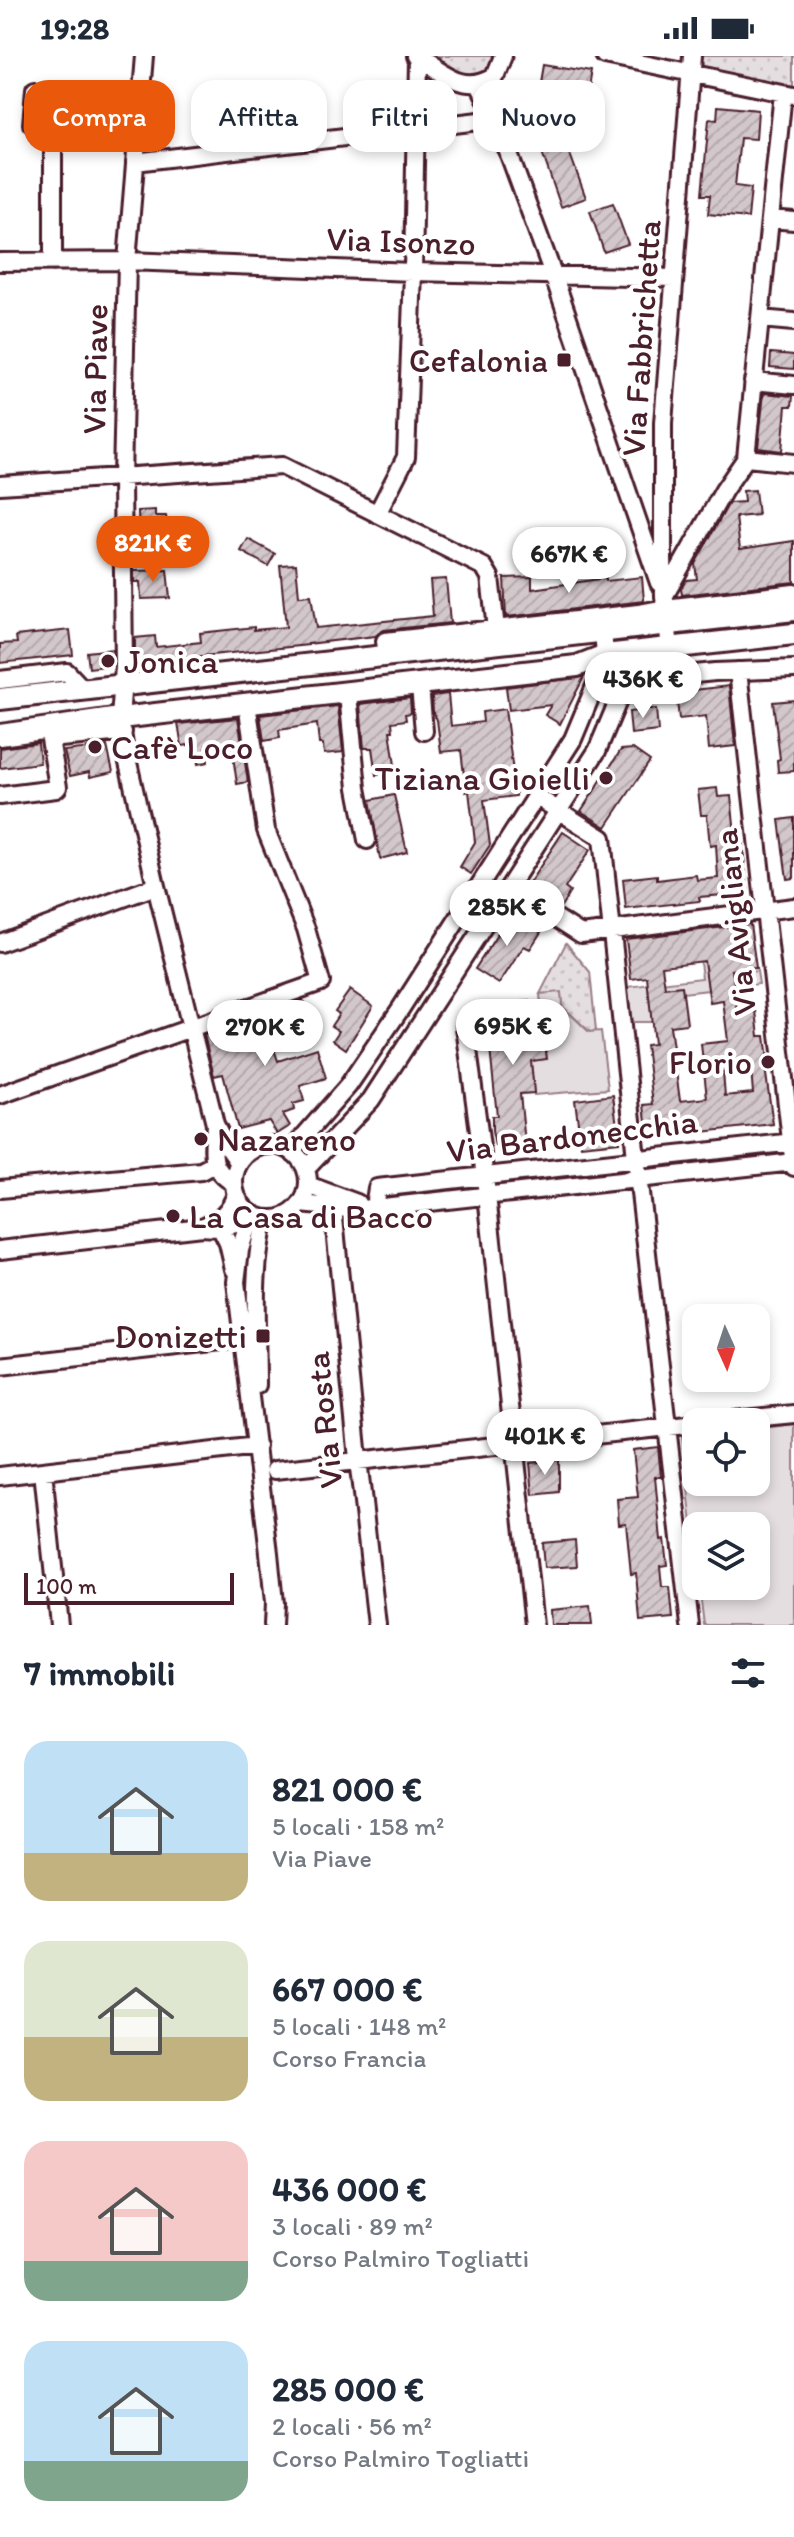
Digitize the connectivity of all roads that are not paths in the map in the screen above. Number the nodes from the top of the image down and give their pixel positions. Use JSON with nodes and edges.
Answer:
{"nodes":[{"id":1,"x":144,"y":56,"type":"edge"},
{"id":2,"x":503,"y":56,"type":"edge"},
{"id":3,"x":605,"y":56,"type":"edge"},
{"id":4,"x":422,"y":58,"type":"edge"},
{"id":5,"x":683,"y":64,"type":"edge"},
{"id":6,"x":142,"y":80,"type":"edge"},
{"id":7,"x":420,"y":80,"type":"edge"},
{"id":8,"x":487,"y":80,"type":"edge"},
{"id":9,"x":473,"y":83,"type":"edge"},
{"id":10,"x":788,"y":94,"type":"edge"},
{"id":11,"x":343,"y":138,"type":"edge"},
{"id":12,"x":53,"y":152,"type":"edge"},
{"id":13,"x":136,"y":152,"type":"edge"},
{"id":14,"x":416,"y":152,"type":"edge"},
{"id":15,"x":508,"y":152,"type":"edge"},
{"id":16,"x":135,"y":162,"type":"junction"},
{"id":17,"x":770,"y":219,"type":"junction"},
{"id":18,"x":794,"y":221,"type":"edge"},
{"id":19,"x":127,"y":261,"type":"junction"},
{"id":20,"x":0,"y":262,"type":"edge"},
{"id":21,"x":53,"y":262,"type":"junction"},
{"id":22,"x":413,"y":272,"type":"junction"},
{"id":23,"x":553,"y":274,"type":"junction"},
{"id":24,"x":674,"y":278,"type":"junction"},
{"id":25,"x":760,"y":319,"type":"junction"},
{"id":26,"x":794,"y":322,"type":"edge"},
{"id":27,"x":753,"y":381,"type":"junction"},
{"id":28,"x":794,"y":385,"type":"edge"},
{"id":29,"x":746,"y":458,"type":"junction"},
{"id":30,"x":794,"y":463,"type":"edge"},
{"id":31,"x":122,"y":479,"type":"junction"},
{"id":32,"x":0,"y":485,"type":"edge"},
{"id":33,"x":377,"y":514,"type":"junction"},
{"id":34,"x":662,"y":519,"type":"junction"},
{"id":35,"x":638,"y":522,"type":"junction"},
{"id":36,"x":794,"y":593,"type":"edge"},
{"id":37,"x":666,"y":609,"type":"junction"},
{"id":38,"x":794,"y":610,"type":"edge"},
{"id":39,"x":496,"y":629,"type":"junction"},
{"id":40,"x":603,"y":631,"type":"junction"},
{"id":41,"x":794,"y":634,"type":"edge"},
{"id":42,"x":670,"y":648,"type":"junction"},
{"id":43,"x":387,"y":655,"type":"junction"},
{"id":44,"x":605,"y":655,"type":"junction"},
{"id":45,"x":794,"y":669,"type":"edge"},
{"id":46,"x":738,"y":671,"type":"junction"},
{"id":47,"x":655,"y":678,"type":"junction"},
{"id":48,"x":0,"y":680,"type":"edge"},
{"id":49,"x":123,"y":685,"type":"junction"},
{"id":50,"x":420,"y":686,"type":"junction"},
{"id":51,"x":83,"y":689,"type":"junction"},
{"id":52,"x":348,"y":694,"type":"junction"},
{"id":53,"x":0,"y":699,"type":"edge"},
{"id":54,"x":247,"y":704,"type":"junction"},
{"id":55,"x":122,"y":725,"type":"junction"},
{"id":56,"x":424,"y":731,"type":"dead end"},
{"id":57,"x":50,"y":734,"type":"junction"},
{"id":58,"x":0,"y":735,"type":"edge"},
{"id":59,"x":0,"y":796,"type":"edge"},
{"id":60,"x":537,"y":797,"type":"junction"},
{"id":61,"x":559,"y":810,"type":"junction"},
{"id":62,"x":367,"y":840,"type":"dead end"},
{"id":63,"x":156,"y":886,"type":"junction"},
{"id":64,"x":794,"y":907,"type":"edge"},
{"id":65,"x":764,"y":912,"type":"junction"},
{"id":66,"x":556,"y":918,"type":"dead end"},
{"id":67,"x":611,"y":930,"type":"junction"},
{"id":68,"x":0,"y":943,"type":"edge"},
{"id":69,"x":465,"y":1027,"type":"dead end"},
{"id":70,"x":191,"y":1029,"type":"junction"},
{"id":71,"x":0,"y":1095,"type":"edge"},
{"id":72,"x":215,"y":1124,"type":"junction"},
{"id":73,"x":792,"y":1142,"type":"edge"},
{"id":74,"x":291,"y":1151,"type":"junction"},
{"id":75,"x":636,"y":1158,"type":"junction"},
{"id":76,"x":239,"y":1163,"type":"junction"},
{"id":77,"x":214,"y":1164,"type":"junction"},
{"id":78,"x":794,"y":1164,"type":"edge"},
{"id":79,"x":307,"y":1177,"type":"junction"},
{"id":80,"x":485,"y":1177,"type":"junction"},
{"id":81,"x":640,"y":1178,"type":"junction"},
{"id":82,"x":0,"y":1189,"type":"edge"},
{"id":83,"x":235,"y":1189,"type":"junction"},
{"id":84,"x":486,"y":1197,"type":"junction"},
{"id":85,"x":301,"y":1204,"type":"junction"},
{"id":86,"x":333,"y":1208,"type":"junction"},
{"id":87,"x":374,"y":1208,"type":"junction"},
{"id":88,"x":258,"y":1216,"type":"junction"},
{"id":89,"x":202,"y":1227,"type":"junction"},
{"id":90,"x":221,"y":1229,"type":"junction"},
{"id":91,"x":0,"y":1250,"type":"edge"},
{"id":92,"x":237,"y":1281,"type":"junction"},
{"id":93,"x":250,"y":1338,"type":"junction"},
{"id":94,"x":0,"y":1366,"type":"edge"},
{"id":95,"x":794,"y":1414,"type":"edge"},
{"id":96,"x":770,"y":1416,"type":"edge"},
{"id":97,"x":682,"y":1425,"type":"edge"},
{"id":98,"x":668,"y":1426,"type":"junction"},
{"id":99,"x":514,"y":1443,"type":"junction"},
{"id":100,"x":257,"y":1446,"type":"junction"},
{"id":101,"x":358,"y":1459,"type":"junction"},
{"id":102,"x":275,"y":1470,"type":"dead end"},
{"id":103,"x":43,"y":1471,"type":"junction"},
{"id":104,"x":0,"y":1476,"type":"edge"},
{"id":105,"x":59,"y":1625,"type":"edge"},
{"id":106,"x":273,"y":1625,"type":"edge"},
{"id":107,"x":377,"y":1625,"type":"edge"},
{"id":108,"x":534,"y":1625,"type":"edge"},
{"id":109,"x":690,"y":1625,"type":"edge"}],
"edges":[{"from":1,"to":6,"type":"street","name":"Via Piave"},
{"from":2,"to":8,"type":"street"},
{"from":3,"to":5,"type":"street"},
{"from":4,"to":7,"type":"street"},
{"from":4,"to":9,"type":"street"},
{"from":5,"to":10,"type":"street"},
{"from":5,"to":24,"type":"street","name":"Via Fabbrichetta"},
{"from":10,"to":17,"type":"street"},
{"from":11,"to":16,"type":"street"},
{"from":12,"to":21,"type":"street"},
{"from":13,"to":16,"type":"street","name":"Via Piave"},
{"from":14,"to":22,"type":"street"},
{"from":15,"to":23,"type":"street"},
{"from":16,"to":19,"type":"street","name":"Via Piave"},
{"from":17,"to":18,"type":"street"},
{"from":17,"to":25,"type":"street"},
{"from":19,"to":21,"type":"street","name":"Via Isonzo"},
{"from":19,"to":22,"type":"street","name":"Via Isonzo"},
{"from":19,"to":31,"type":"street","name":"Via Piave"},
{"from":20,"to":21,"type":"street","name":"Via Isonzo"},
{"from":22,"to":23,"type":"street","name":"Via Isonzo"},
{"from":22,"to":33,"type":"street"},
{"from":23,"to":24,"type":"street","name":"Via Isonzo"},
{"from":23,"to":35,"type":"street"},
{"from":24,"to":34,"type":"street","name":"Via Fabbrichetta"},
{"from":25,"to":26,"type":"street"},
{"from":25,"to":27,"type":"street"},
{"from":27,"to":28,"type":"street"},
{"from":27,"to":29,"type":"street"},
{"from":29,"to":30,"type":"street"},
{"from":29,"to":37,"type":"street"},
{"from":31,"to":32,"type":"street"},
{"from":31,"to":33,"type":"street"},
{"from":31,"to":49,"type":"street","name":"Via Piave"},
{"from":33,"to":39,"type":"street"},
{"from":34,"to":35,"type":"street"},
{"from":34,"to":37,"type":"street","name":"Via Fabbrichetta"},
{"from":35,"to":37,"type":"street"},
{"from":36,"to":37,"type":"street"},
{"from":37,"to":38,"type":"main road"},
{"from":37,"to":39,"type":"street"},
{"from":37,"to":40,"type":"main road"},
{"from":37,"to":42,"type":"street"},
{"from":39,"to":43,"type":"street"},
{"from":40,"to":43,"type":"main road"},
{"from":40,"to":44,"type":"street"},
{"from":41,"to":42,"type":"main road"},
{"from":42,"to":44,"type":"main road"},
{"from":42,"to":47,"type":"street"},
{"from":43,"to":49,"type":"main road"},
{"from":44,"to":47,"type":"street"},
{"from":44,"to":50,"type":"main road"},
{"from":44,"to":60,"type":"street"},
{"from":45,"to":46,"type":"street"},
{"from":46,"to":47,"type":"street"},
{"from":46,"to":65,"type":"street","name":"Via Avigliana"},
{"from":47,"to":61,"type":"street"},
{"from":48,"to":51,"type":"street"},
{"from":49,"to":51,"type":"main road"},
{"from":49,"to":55,"type":"street","name":"Via Piave"},
{"from":50,"to":52,"type":"main road"},
{"from":50,"to":56,"type":"street"},
{"from":51,"to":53,"type":"main road"},
{"from":52,"to":54,"type":"main road"},
{"from":52,"to":62,"type":"street"},
{"from":54,"to":55,"type":"main road"},
{"from":54,"to":70,"type":"street"},
{"from":55,"to":57,"type":"main road"},
{"from":55,"to":63,"type":"street","name":"Via Piave"},
{"from":57,"to":58,"type":"main road"},
{"from":57,"to":59,"type":"street"},
{"from":60,"to":61,"type":"street"},
{"from":60,"to":74,"type":"street"},
{"from":61,"to":67,"type":"street"},
{"from":61,"to":79,"type":"street"},
{"from":63,"to":68,"type":"street"},
{"from":63,"to":70,"type":"street","name":"Via Piave"},
{"from":64,"to":65,"type":"street"},
{"from":65,"to":67,"type":"street"},
{"from":65,"to":73,"type":"street","name":"Via Avigliana"},
{"from":66,"to":67,"type":"street"},
{"from":67,"to":75,"type":"street"},
{"from":69,"to":80,"type":"street"},
{"from":70,"to":71,"type":"street"},
{"from":70,"to":72,"type":"street","name":"Via Piave"},
{"from":72,"to":76,"type":"street"},
{"from":72,"to":77,"type":"street"},
{"from":73,"to":75,"type":"street","name":"Via Bardonecchia"},
{"from":73,"to":78,"type":"street","name":"Via Avigliana"},
{"from":74,"to":76,"type":"street"},
{"from":74,"to":79,"type":"street"},
{"from":75,"to":80,"type":"street","name":"Via Bardonecchia"},
{"from":75,"to":81,"type":"street"},
{"from":76,"to":83,"type":"street"},
{"from":77,"to":82,"type":"street"},
{"from":77,"to":83,"type":"street"},
{"from":78,"to":81,"type":"street","name":"Via Bardonecchia"},
{"from":79,"to":85,"type":"street"},
{"from":79,"to":87,"type":"street","name":"Via Bardonecchia"},
{"from":80,"to":84,"type":"street"},
{"from":80,"to":87,"type":"street","name":"Via Bardonecchia"},
{"from":81,"to":84,"type":"street","name":"Via Bardonecchia"},
{"from":81,"to":98,"type":"street"},
{"from":83,"to":88,"type":"street"},
{"from":83,"to":89,"type":"street"},
{"from":84,"to":87,"type":"street","name":"Via Bardonecchia"},
{"from":84,"to":99,"type":"street"},
{"from":85,"to":86,"type":"street","name":"Via Bardonecchia"},
{"from":85,"to":88,"type":"street"},
{"from":86,"to":87,"type":"street","name":"Via Bardonecchia"},
{"from":86,"to":101,"type":"street","name":"Via Rosta"},
{"from":88,"to":90,"type":"street"},
{"from":88,"to":92,"type":"street"},
{"from":88,"to":93,"type":"street"},
{"from":89,"to":90,"type":"street"},
{"from":89,"to":91,"type":"street"},
{"from":90,"to":92,"type":"street"},
{"from":92,"to":93,"type":"street"},
{"from":93,"to":94,"type":"street"},
{"from":93,"to":100,"type":"street"},
{"from":95,"to":96,"type":"street"},
{"from":97,"to":98,"type":"street"},
{"from":98,"to":99,"type":"street"},
{"from":98,"to":109,"type":"street"},
{"from":99,"to":101,"type":"street"},
{"from":99,"to":108,"type":"street"},
{"from":100,"to":103,"type":"street"},
{"from":100,"to":106,"type":"street"},
{"from":101,"to":102,"type":"street"},
{"from":101,"to":107,"type":"street","name":"Via Rosta"},
{"from":103,"to":104,"type":"street"},
{"from":103,"to":105,"type":"street"}]}
